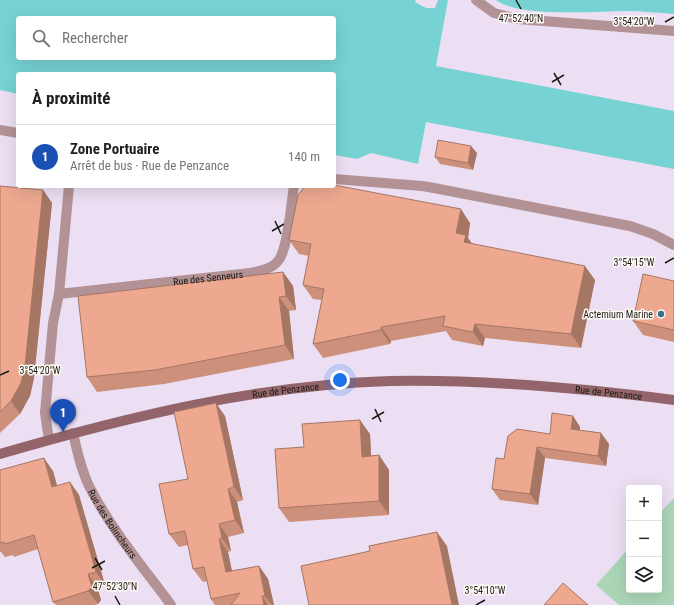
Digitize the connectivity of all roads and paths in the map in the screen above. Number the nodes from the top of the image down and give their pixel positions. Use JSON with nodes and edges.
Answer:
{"nodes":[{"id":1,"x":476,"y":0,"type":"edge"},
{"id":2,"x":674,"y":31,"type":"edge"},
{"id":3,"x":0,"y":130,"type":"edge"},
{"id":4,"x":16,"y":133,"type":"edge"},
{"id":5,"x":336,"y":179,"type":"edge"},
{"id":6,"x":69,"y":188,"type":"edge"},
{"id":7,"x":294,"y":188,"type":"edge"},
{"id":8,"x":674,"y":245,"type":"edge"},
{"id":9,"x":59,"y":294,"type":"junction"},
{"id":10,"x":674,"y":400,"type":"edge"},
{"id":11,"x":73,"y":433,"type":"junction"},
{"id":12,"x":49,"y":440,"type":"junction"},
{"id":13,"x":0,"y":454,"type":"edge"},
{"id":14,"x":171,"y":605,"type":"edge"}],
"edges":[{"from":1,"to":2,"type":"street"},
{"from":3,"to":4,"type":"street"},
{"from":5,"to":8,"type":"street"},
{"from":6,"to":9,"type":"street"},
{"from":7,"to":9,"type":"street","name":"Rue des Senneurs"},
{"from":9,"to":12,"type":"street"},
{"from":10,"to":11,"type":"main road","name":"Rue de Penzance"},
{"from":11,"to":12,"type":"main road","name":"Rue de Penzance"},
{"from":11,"to":14,"type":"street","name":"Rue des Bolincheurs"},
{"from":12,"to":13,"type":"main road","name":"Rue de Penzance"}]}
